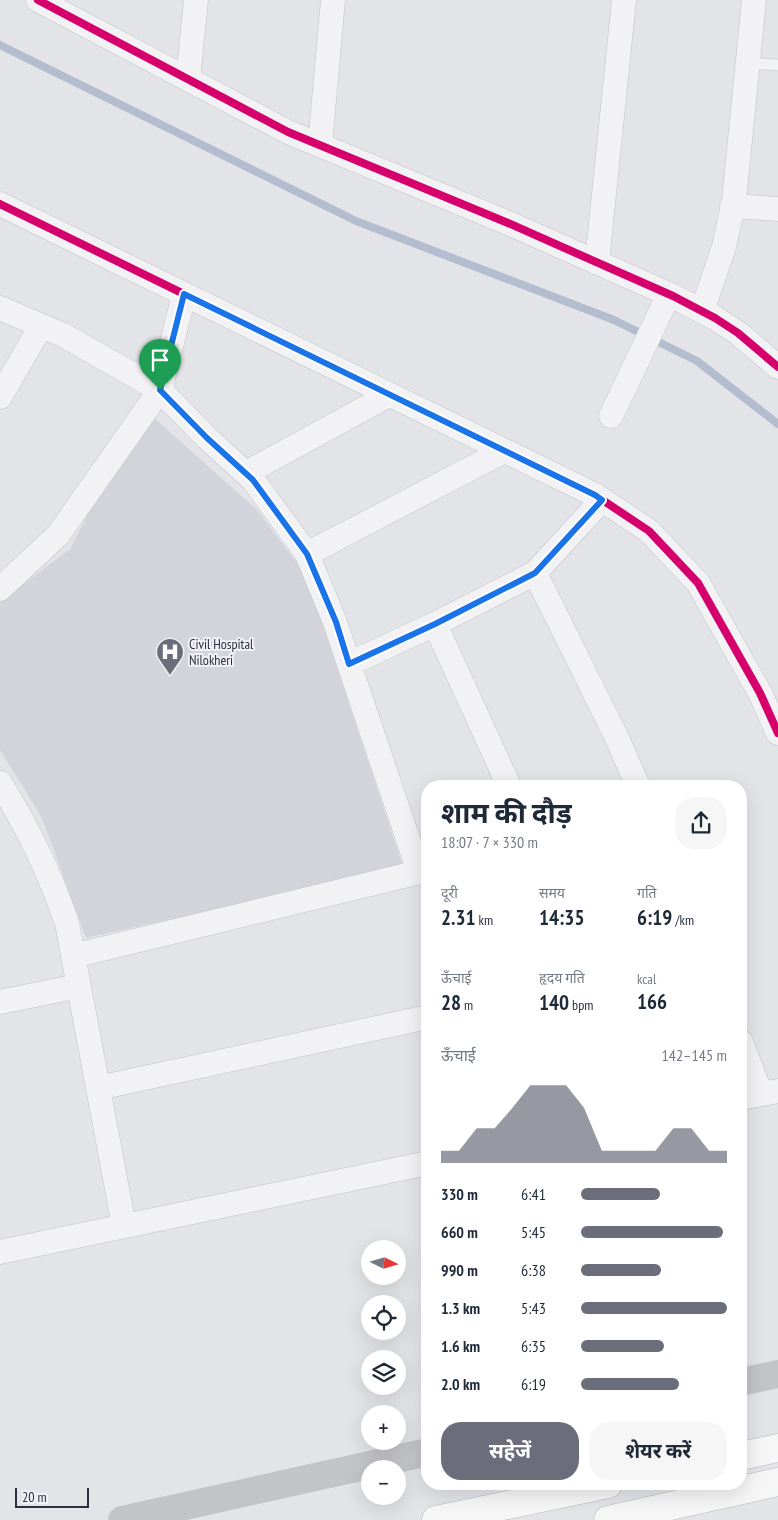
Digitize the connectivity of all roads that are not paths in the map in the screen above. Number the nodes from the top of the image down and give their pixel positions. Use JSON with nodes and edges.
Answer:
{"nodes":[{"id":1,"x":38,"y":0,"type":"edge"},
{"id":2,"x":196,"y":0,"type":"edge"},
{"id":3,"x":333,"y":0,"type":"edge"},
{"id":4,"x":624,"y":0,"type":"edge"},
{"id":5,"x":754,"y":0,"type":"edge"},
{"id":6,"x":747,"y":63,"type":"junction"},
{"id":7,"x":778,"y":65,"type":"edge"},
{"id":8,"x":188,"y":79,"type":"junction"},
{"id":9,"x":320,"y":145,"type":"junction"},
{"id":10,"x":0,"y":204,"type":"edge"},
{"id":11,"x":732,"y":206,"type":"junction"},
{"id":12,"x":778,"y":210,"type":"edge"},
{"id":13,"x":597,"y":262,"type":"junction"},
{"id":14,"x":184,"y":294,"type":"junction"},
{"id":15,"x":665,"y":303,"type":"junction"},
{"id":16,"x":0,"y":308,"type":"edge"},
{"id":17,"x":702,"y":311,"type":"junction"},
{"id":18,"x":41,"y":326,"type":"junction"},
{"id":19,"x":778,"y":366,"type":"edge"},
{"id":20,"x":160,"y":390,"type":"junction"},
{"id":21,"x":389,"y":395,"type":"junction"},
{"id":22,"x":0,"y":397,"type":"edge"},
{"id":23,"x":611,"y":416,"type":"dead end"},
{"id":24,"x":504,"y":451,"type":"junction"},
{"id":25,"x":246,"y":474,"type":"junction"},
{"id":26,"x":602,"y":500,"type":"junction"},
{"id":27,"x":307,"y":554,"type":"junction"},
{"id":28,"x":535,"y":573,"type":"junction"},
{"id":29,"x":0,"y":589,"type":"edge"},
{"id":30,"x":435,"y":624,"type":"junction"},
{"id":31,"x":349,"y":664,"type":"junction"},
{"id":32,"x":778,"y":733,"type":"edge"},
{"id":33,"x":506,"y":780,"type":"edge"},
{"id":34,"x":635,"y":780,"type":"edge"},
{"id":35,"x":0,"y":783,"type":"edge"},
{"id":36,"x":421,"y":866,"type":"edge"},
{"id":37,"x":421,"y":872,"type":"edge"},
{"id":38,"x":73,"y":956,"type":"junction"},
{"id":39,"x":79,"y":986,"type":"junction"},
{"id":40,"x":0,"y":1002,"type":"edge"},
{"id":41,"x":421,"y":1019,"type":"edge"},
{"id":42,"x":747,"y":1059,"type":"edge"},
{"id":43,"x":98,"y":1088,"type":"junction"},
{"id":44,"x":760,"y":1095,"type":"edge"},
{"id":45,"x":421,"y":1164,"type":"edge"},
{"id":46,"x":124,"y":1226,"type":"junction"},
{"id":47,"x":0,"y":1252,"type":"edge"},
{"id":48,"x":778,"y":1374,"type":"edge"},
{"id":49,"x":747,"y":1381,"type":"edge"},
{"id":50,"x":778,"y":1448,"type":"edge"},
{"id":51,"x":421,"y":1454,"type":"edge"},
{"id":52,"x":747,"y":1455,"type":"edge"},
{"id":53,"x":778,"y":1482,"type":"edge"},
{"id":54,"x":747,"y":1489,"type":"edge"},
{"id":55,"x":579,"y":1490,"type":"edge"},
{"id":56,"x":742,"y":1490,"type":"edge"},
{"id":57,"x":122,"y":1520,"type":"edge"},
{"id":58,"x":436,"y":1520,"type":"edge"},
{"id":59,"x":608,"y":1520,"type":"edge"}],
"edges":[{"from":1,"to":8,"type":"street"},
{"from":2,"to":8,"type":"street"},
{"from":3,"to":9,"type":"street"},
{"from":4,"to":13,"type":"street"},
{"from":5,"to":6,"type":"street"},
{"from":6,"to":7,"type":"lane"},
{"from":6,"to":11,"type":"street"},
{"from":8,"to":9,"type":"street"},
{"from":9,"to":13,"type":"street"},
{"from":10,"to":14,"type":"street"},
{"from":11,"to":12,"type":"street"},
{"from":11,"to":17,"type":"street"},
{"from":13,"to":15,"type":"street"},
{"from":14,"to":20,"type":"street"},
{"from":14,"to":21,"type":"street"},
{"from":15,"to":17,"type":"street"},
{"from":15,"to":23,"type":"street"},
{"from":16,"to":18,"type":"street"},
{"from":17,"to":19,"type":"street"},
{"from":18,"to":20,"type":"street"},
{"from":18,"to":22,"type":"street"},
{"from":20,"to":25,"type":"street"},
{"from":20,"to":29,"type":"street"},
{"from":21,"to":24,"type":"street"},
{"from":21,"to":25,"type":"street"},
{"from":24,"to":26,"type":"street"},
{"from":24,"to":27,"type":"street"},
{"from":25,"to":27,"type":"street"},
{"from":26,"to":28,"type":"street"},
{"from":26,"to":32,"type":"street"},
{"from":27,"to":31,"type":"street"},
{"from":28,"to":30,"type":"street"},
{"from":28,"to":34,"type":"street"},
{"from":30,"to":31,"type":"street"},
{"from":30,"to":33,"type":"street"},
{"from":31,"to":36,"type":"street"},
{"from":35,"to":38,"type":"street"},
{"from":37,"to":38,"type":"street"},
{"from":38,"to":39,"type":"street"},
{"from":39,"to":40,"type":"street"},
{"from":39,"to":43,"type":"street"},
{"from":41,"to":43,"type":"street"},
{"from":42,"to":44,"type":"street"},
{"from":43,"to":46,"type":"street"},
{"from":45,"to":46,"type":"street"},
{"from":46,"to":47,"type":"street"},
{"from":48,"to":49,"type":"street"},
{"from":50,"to":52,"type":"highway"},
{"from":51,"to":57,"type":"street"},
{"from":53,"to":54,"type":"highway"},
{"from":55,"to":58,"type":"highway"},
{"from":56,"to":59,"type":"highway"}]}
